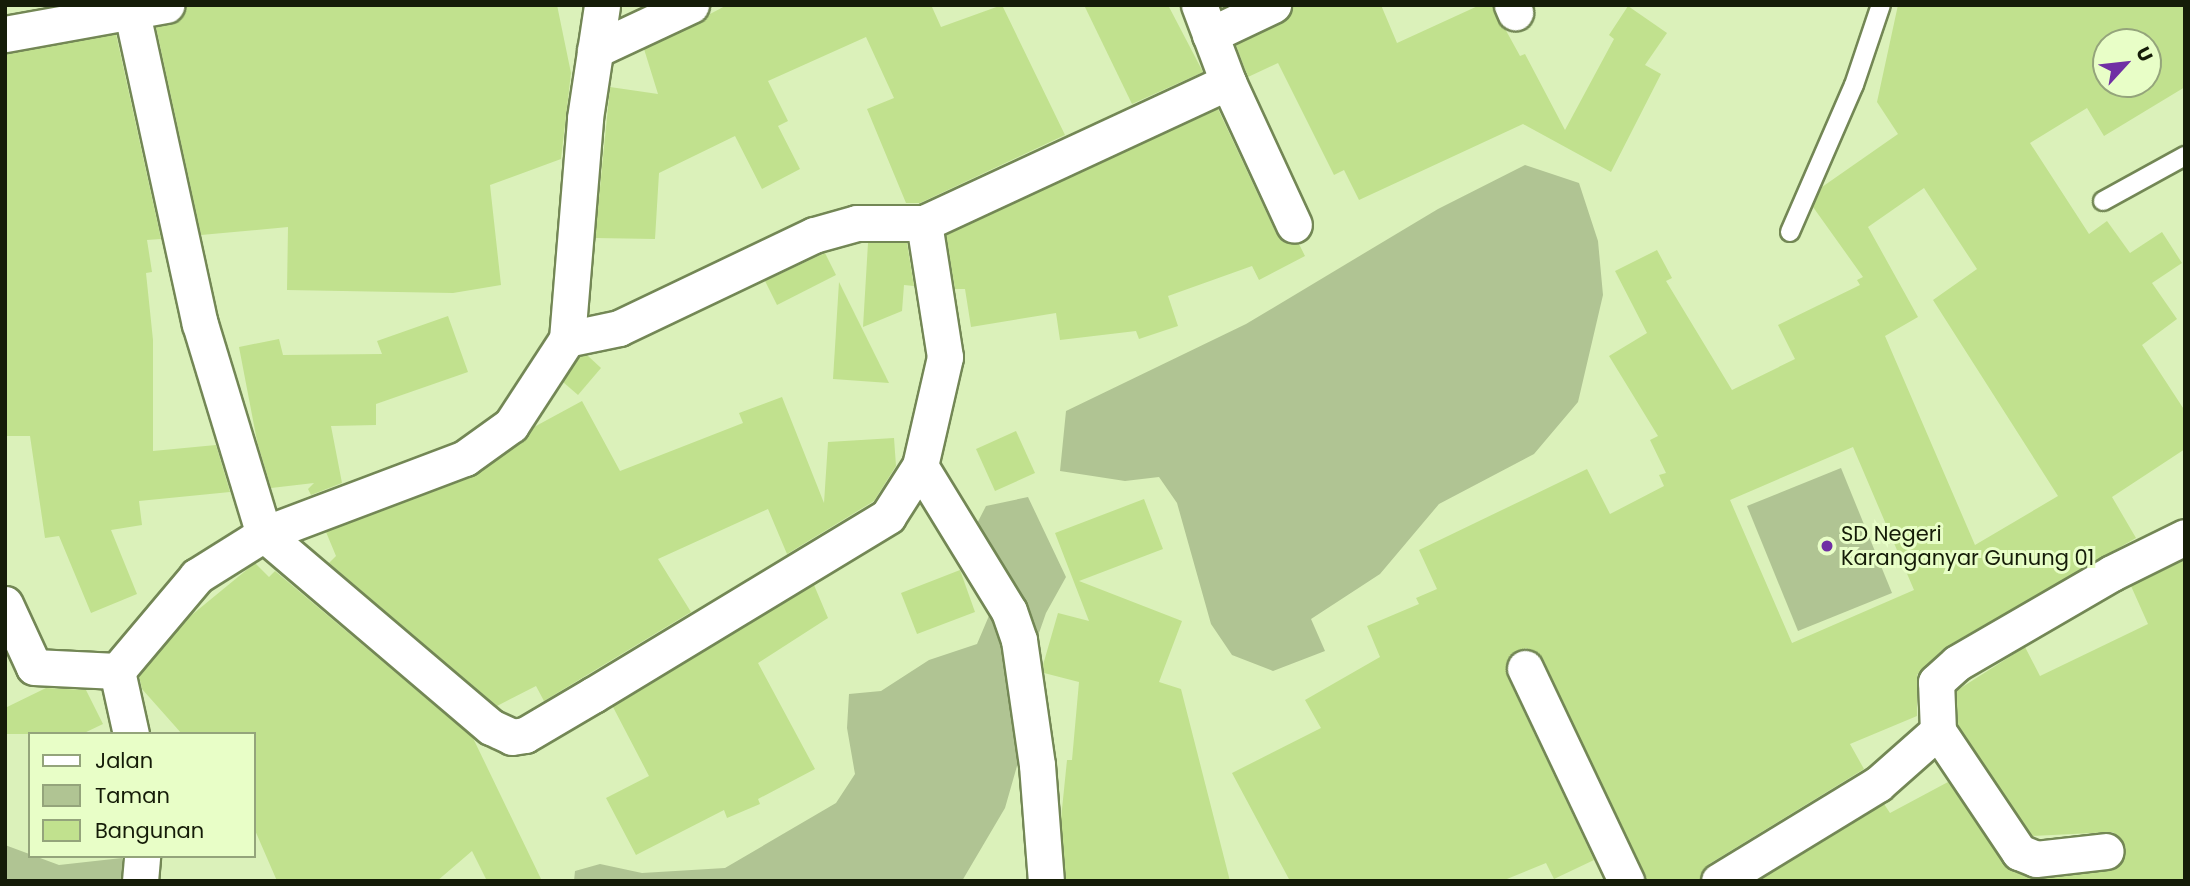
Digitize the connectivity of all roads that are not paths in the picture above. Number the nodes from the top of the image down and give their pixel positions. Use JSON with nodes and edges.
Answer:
{"nodes":[{"id":1,"x":166,"y":5,"type":"edge"},
{"id":2,"x":602,"y":5,"type":"edge"},
{"id":3,"x":691,"y":5,"type":"edge"},
{"id":4,"x":1273,"y":5,"type":"edge"},
{"id":5,"x":1881,"y":5,"type":"edge"},
{"id":6,"x":132,"y":13,"type":"junction"},
{"id":7,"x":1205,"y":20,"type":"edge"},
{"id":8,"x":5,"y":34,"type":"edge"},
{"id":9,"x":595,"y":50,"type":"junction"},
{"id":10,"x":1228,"y":82,"type":"junction"},
{"id":11,"x":2185,"y":156,"type":"edge"},
{"id":12,"x":2103,"y":201,"type":"dead end"},
{"id":13,"x":924,"y":223,"type":"junction"},
{"id":14,"x":1294,"y":225,"type":"dead end"},
{"id":15,"x":1790,"y":232,"type":"dead end"},
{"id":16,"x":567,"y":339,"type":"junction"},
{"id":17,"x":920,"y":466,"type":"junction"},
{"id":18,"x":264,"y":534,"type":"junction"},
{"id":19,"x":2185,"y":537,"type":"edge"},
{"id":20,"x":5,"y":604,"type":"edge"},
{"id":21,"x":20,"y":666,"type":"edge"},
{"id":22,"x":1525,"y":668,"type":"dead end"},
{"id":23,"x":117,"y":671,"type":"junction"},
{"id":24,"x":1938,"y":731,"type":"junction"},
{"id":25,"x":131,"y":732,"type":"edge"},
{"id":26,"x":2106,"y":851,"type":"dead end"},
{"id":27,"x":142,"y":858,"type":"edge"},
{"id":28,"x":140,"y":881,"type":"edge"},
{"id":29,"x":1046,"y":881,"type":"edge"},
{"id":30,"x":1626,"y":881,"type":"edge"},
{"id":31,"x":1719,"y":881,"type":"edge"}],
"edges":[{"from":1,"to":6,"type":"street"},
{"from":2,"to":9,"type":"street"},
{"from":3,"to":9,"type":"street"},
{"from":4,"to":7,"type":"street"},
{"from":5,"to":15,"type":"lane"},
{"from":6,"to":8,"type":"street"},
{"from":6,"to":18,"type":"street"},
{"from":7,"to":10,"type":"street"},
{"from":9,"to":16,"type":"street"},
{"from":10,"to":13,"type":"street"},
{"from":10,"to":14,"type":"street"},
{"from":11,"to":12,"type":"lane"},
{"from":13,"to":16,"type":"street"},
{"from":13,"to":17,"type":"street"},
{"from":16,"to":18,"type":"street"},
{"from":17,"to":18,"type":"street"},
{"from":17,"to":29,"type":"street"},
{"from":18,"to":23,"type":"street"},
{"from":19,"to":24,"type":"street"},
{"from":20,"to":21,"type":"street"},
{"from":21,"to":23,"type":"street"},
{"from":22,"to":30,"type":"street"},
{"from":23,"to":25,"type":"street"},
{"from":24,"to":26,"type":"street"},
{"from":24,"to":31,"type":"street"},
{"from":27,"to":28,"type":"street"}]}
